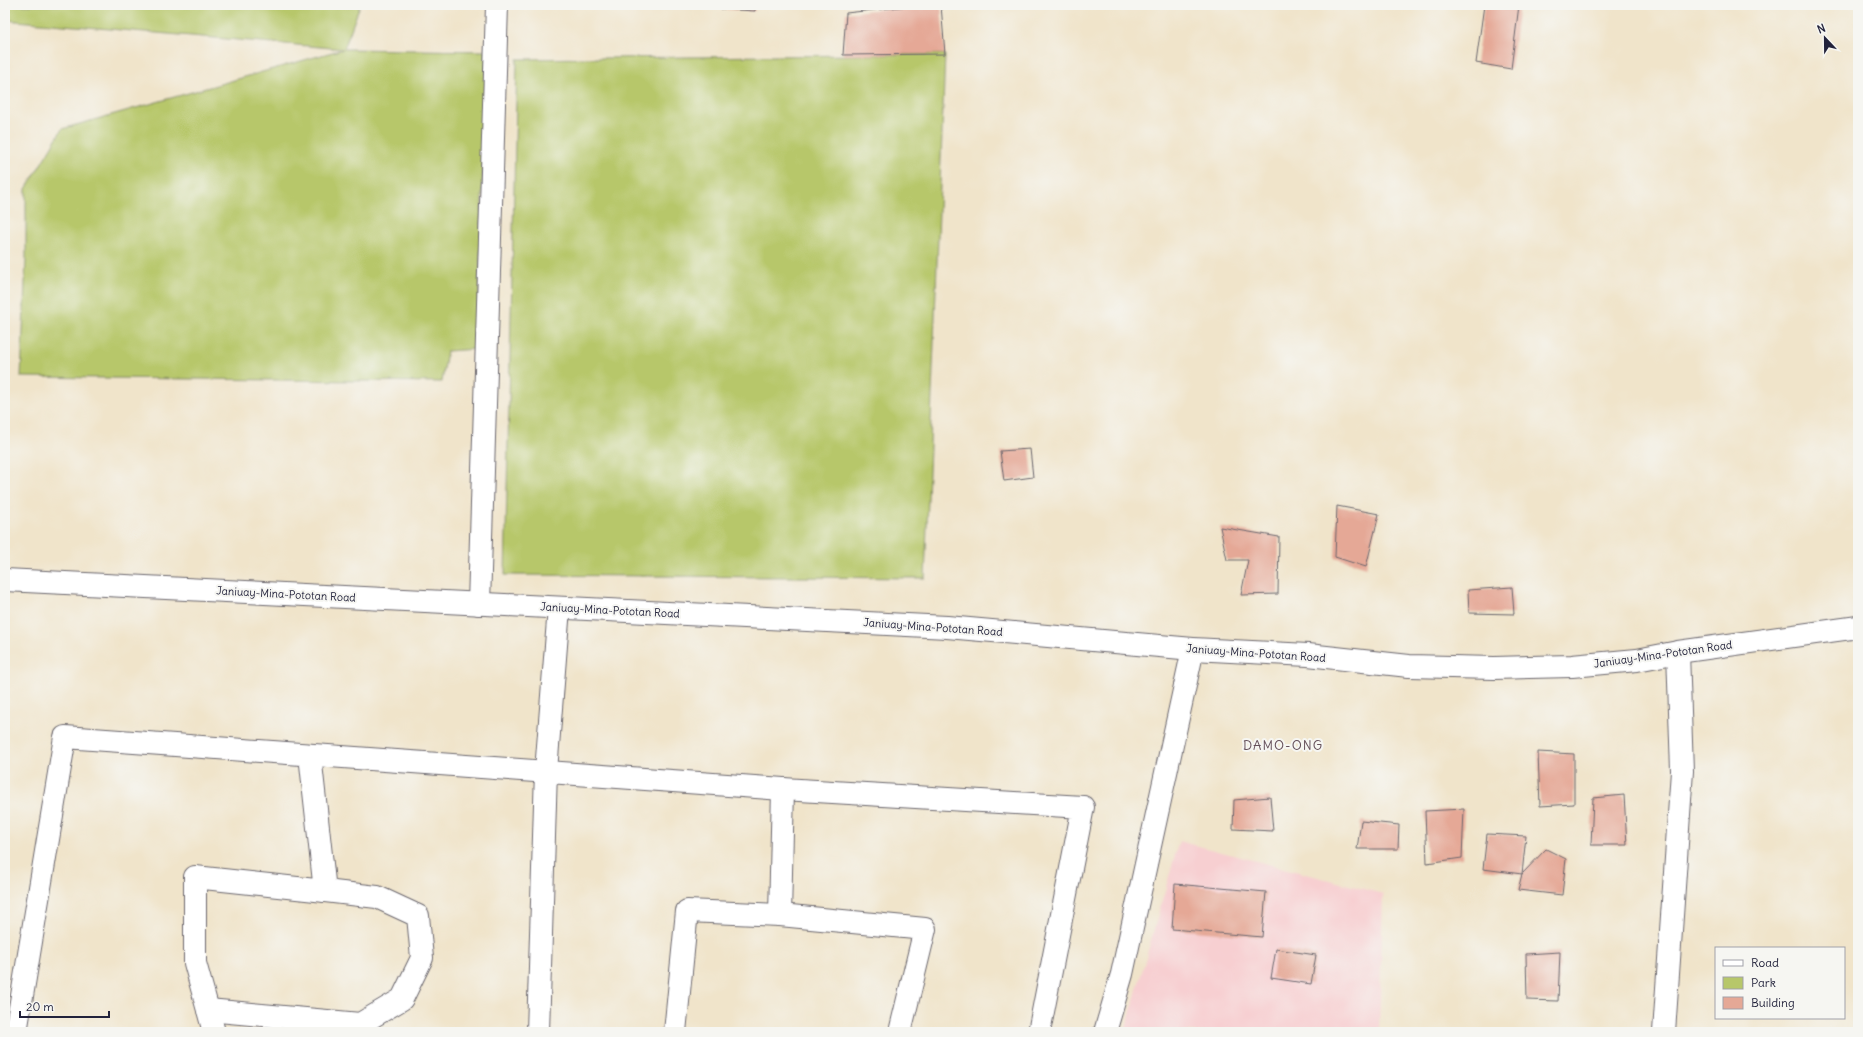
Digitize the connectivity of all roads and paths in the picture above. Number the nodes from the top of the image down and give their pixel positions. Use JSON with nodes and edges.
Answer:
{"nodes":[{"id":1,"x":497,"y":5,"type":"edge"},
{"id":2,"x":5,"y":580,"type":"edge"},
{"id":3,"x":478,"y":604,"type":"junction"},
{"id":4,"x":559,"y":608,"type":"junction"},
{"id":5,"x":1858,"y":627,"type":"edge"},
{"id":6,"x":1193,"y":649,"type":"junction"},
{"id":7,"x":1678,"y":652,"type":"junction"},
{"id":8,"x":310,"y":755,"type":"junction"},
{"id":9,"x":546,"y":771,"type":"junction"},
{"id":10,"x":783,"y":789,"type":"junction"},
{"id":11,"x":325,"y":891,"type":"junction"},
{"id":12,"x":780,"y":915,"type":"junction"},
{"id":13,"x":208,"y":1010,"type":"junction"},
{"id":14,"x":16,"y":1032,"type":"edge"},
{"id":15,"x":214,"y":1032,"type":"edge"},
{"id":16,"x":538,"y":1032,"type":"edge"},
{"id":17,"x":675,"y":1032,"type":"edge"},
{"id":18,"x":900,"y":1032,"type":"edge"},
{"id":19,"x":1039,"y":1032,"type":"edge"},
{"id":20,"x":1104,"y":1032,"type":"edge"},
{"id":21,"x":1664,"y":1032,"type":"edge"}],
"edges":[{"from":1,"to":3,"type":"street"},
{"from":2,"to":3,"type":"street","name":"Janiuay-Mina-Pototan Road"},
{"from":3,"to":4,"type":"street","name":"Janiuay-Mina-Pototan Road"},
{"from":4,"to":6,"type":"street","name":"Janiuay-Mina-Pototan Road"},
{"from":4,"to":9,"type":"street"},
{"from":5,"to":7,"type":"street","name":"Janiuay-Mina-Pototan Road"},
{"from":6,"to":7,"type":"street","name":"Janiuay-Mina-Pototan Road"},
{"from":6,"to":20,"type":"street"},
{"from":7,"to":21,"type":"street"},
{"from":8,"to":9,"type":"street"},
{"from":8,"to":11,"type":"street"},
{"from":8,"to":14,"type":"street"},
{"from":9,"to":10,"type":"street"},
{"from":9,"to":16,"type":"street"},
{"from":10,"to":12,"type":"street"},
{"from":10,"to":19,"type":"street"},
{"from":11,"to":13,"type":"street"},
{"from":11,"to":13,"type":"street"},
{"from":12,"to":17,"type":"street"},
{"from":12,"to":18,"type":"street"},
{"from":13,"to":15,"type":"street"}]}
